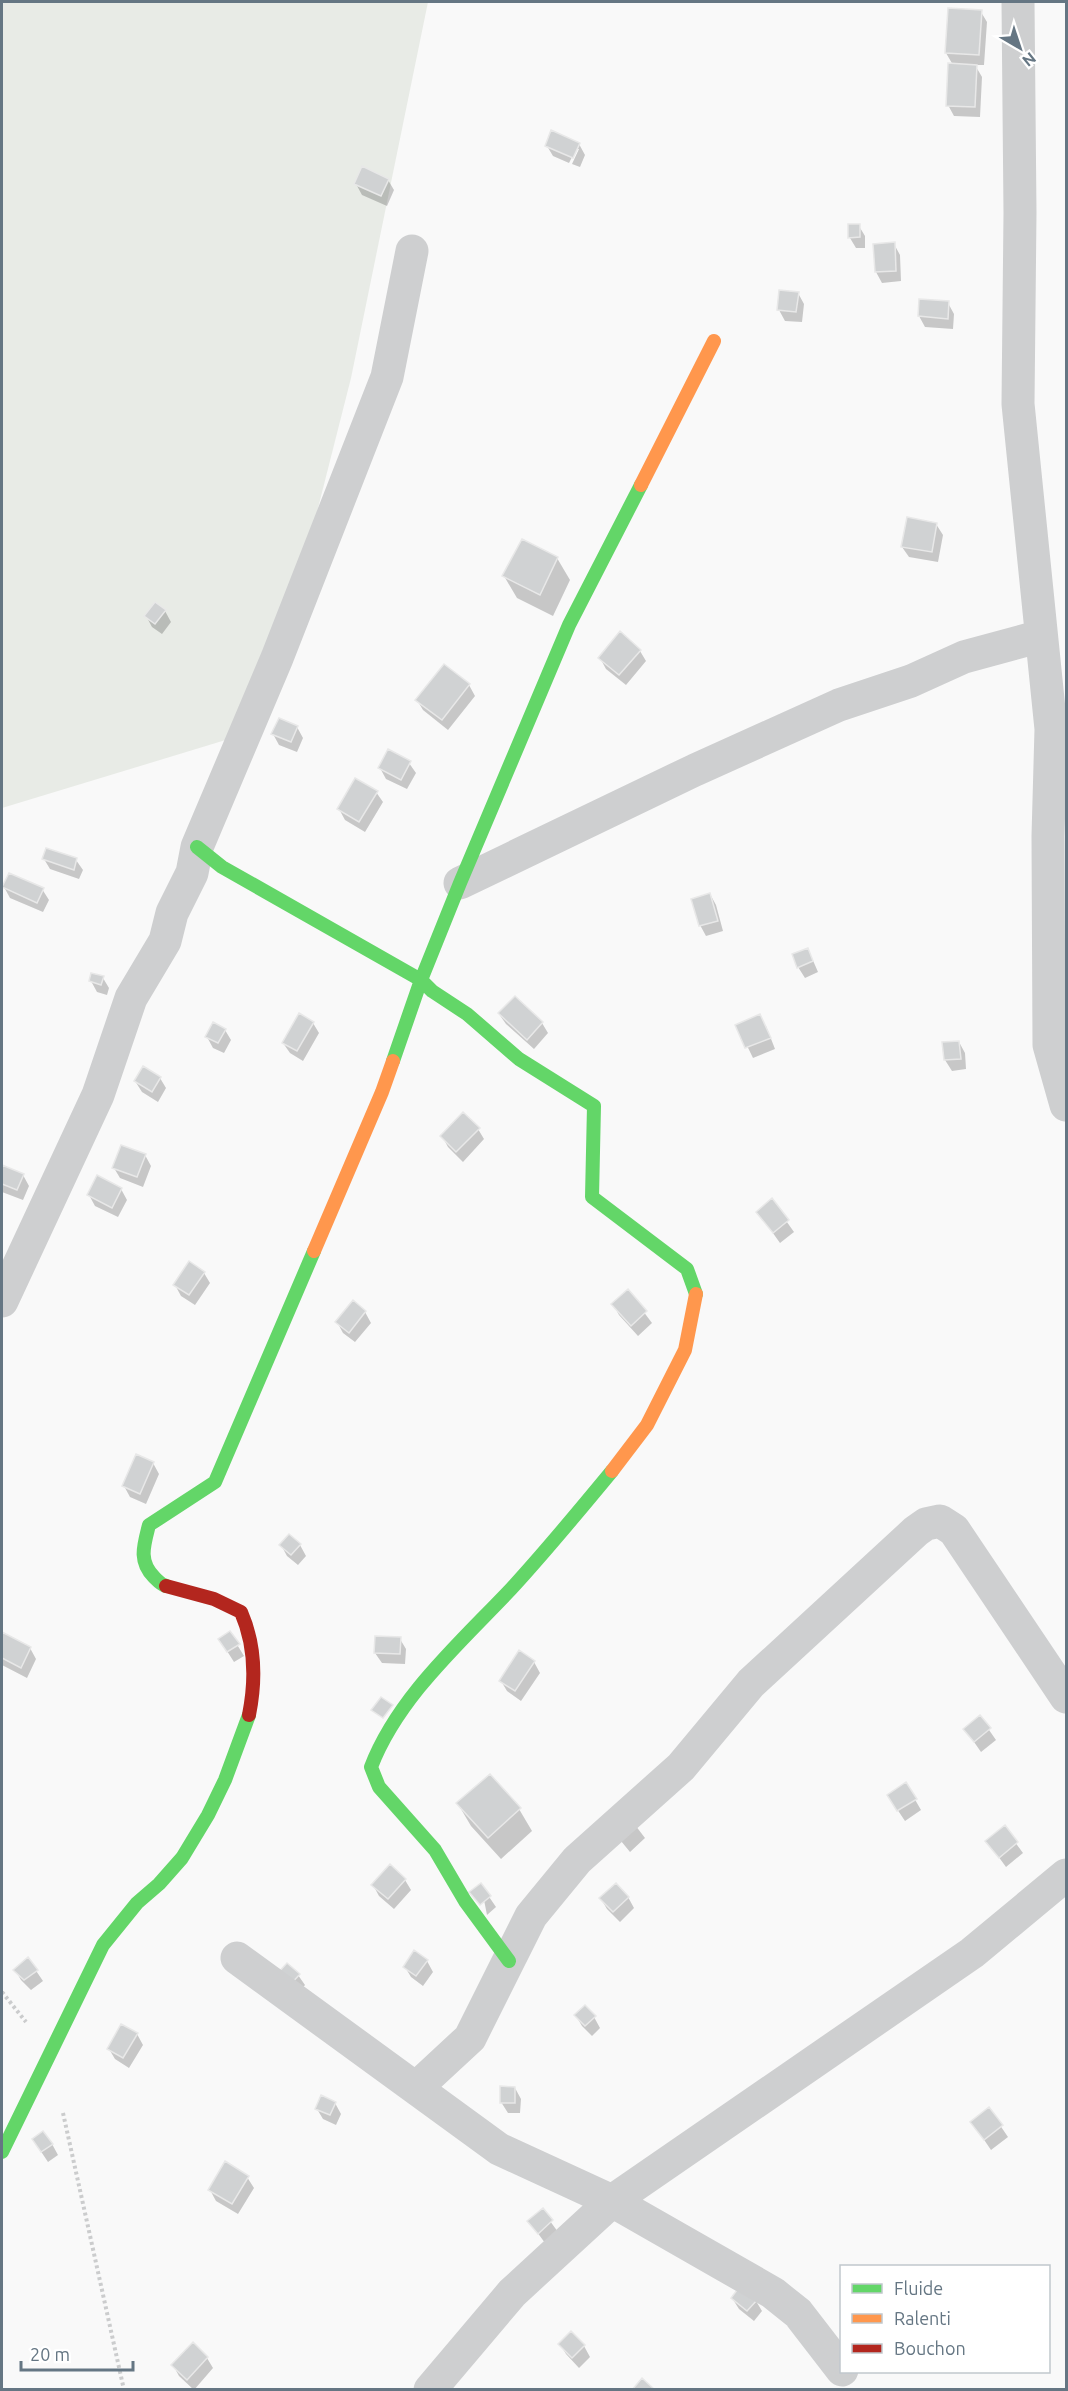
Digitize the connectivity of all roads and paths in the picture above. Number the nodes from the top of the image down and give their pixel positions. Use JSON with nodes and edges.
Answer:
{"nodes":[{"id":1,"x":1017,"y":2,"type":"edge"},
{"id":2,"x":412,"y":251,"type":"dead end"},
{"id":3,"x":714,"y":341,"type":"dead end"},
{"id":4,"x":1041,"y":636,"type":"junction"},
{"id":5,"x":197,"y":847,"type":"junction"},
{"id":6,"x":460,"y":883,"type":"junction"},
{"id":7,"x":421,"y":980,"type":"junction"},
{"id":8,"x":1066,"y":1105,"type":"edge"},
{"id":9,"x":2,"y":1301,"type":"edge"},
{"id":10,"x":1066,"y":1697,"type":"edge"},
{"id":11,"x":1066,"y":1875,"type":"edge"},
{"id":12,"x":237,"y":1958,"type":"dead end"},
{"id":13,"x":509,"y":1961,"type":"junction"},
{"id":14,"x":416,"y":2088,"type":"junction"},
{"id":15,"x":62,"y":2109,"type":"dead end"},
{"id":16,"x":2,"y":2152,"type":"edge"},
{"id":17,"x":612,"y":2201,"type":"junction"},
{"id":18,"x":840,"y":2368,"type":"edge"},
{"id":19,"x":843,"y":2373,"type":"edge"},
{"id":20,"x":124,"y":2390,"type":"edge"},
{"id":21,"x":430,"y":2390,"type":"edge"},
{"id":22,"x":856,"y":2390,"type":"edge"}],
"edges":[{"from":1,"to":4,"type":"street"},
{"from":2,"to":5,"type":"street"},
{"from":3,"to":6,"type":"street"},
{"from":4,"to":6,"type":"street"},
{"from":4,"to":8,"type":"street"},
{"from":5,"to":7,"type":"street"},
{"from":5,"to":9,"type":"street"},
{"from":6,"to":7,"type":"street"},
{"from":7,"to":13,"type":"street"},
{"from":7,"to":16,"type":"street"},
{"from":10,"to":13,"type":"street"},
{"from":11,"to":17,"type":"street"},
{"from":12,"to":14,"type":"street"},
{"from":13,"to":14,"type":"street"},
{"from":14,"to":17,"type":"street"},
{"from":15,"to":20,"type":"path"},
{"from":17,"to":18,"type":"street"},
{"from":17,"to":21,"type":"street"},
{"from":19,"to":22,"type":"street"}]}
